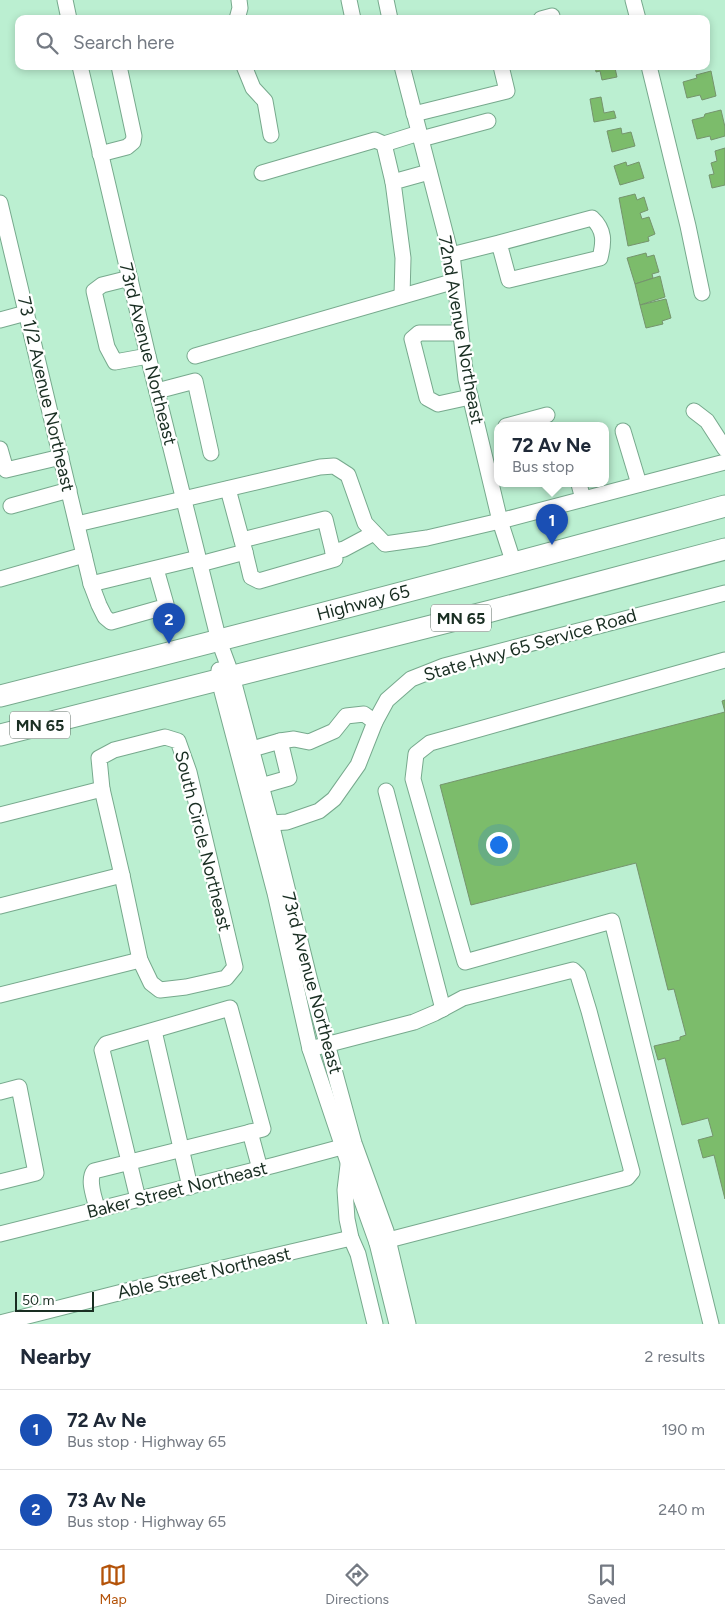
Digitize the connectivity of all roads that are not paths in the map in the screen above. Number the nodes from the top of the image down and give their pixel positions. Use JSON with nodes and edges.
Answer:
{"nodes":[{"id":1,"x":65,"y":0,"type":"edge"},
{"id":2,"x":239,"y":0,"type":"edge"},
{"id":3,"x":349,"y":0,"type":"edge"},
{"id":4,"x":386,"y":0,"type":"edge"},
{"id":5,"x":633,"y":0,"type":"edge"},
{"id":6,"x":68,"y":15,"type":"edge"},
{"id":7,"x":238,"y":15,"type":"edge"},
{"id":8,"x":352,"y":15,"type":"edge"},
{"id":9,"x":389,"y":15,"type":"edge"},
{"id":10,"x":637,"y":15,"type":"edge"},
{"id":11,"x":81,"y":70,"type":"edge"},
{"id":12,"x":120,"y":70,"type":"edge"},
{"id":13,"x":246,"y":70,"type":"edge"},
{"id":14,"x":403,"y":70,"type":"edge"},
{"id":15,"x":502,"y":70,"type":"edge"},
{"id":16,"x":650,"y":70,"type":"edge"},
{"id":17,"x":414,"y":114,"type":"junction"},
{"id":18,"x":488,"y":121,"type":"dead end"},
{"id":19,"x":271,"y":135,"type":"dead end"},
{"id":20,"x":420,"y":136,"type":"junction"},
{"id":21,"x":384,"y":144,"type":"junction"},
{"id":22,"x":100,"y":154,"type":"junction"},
{"id":23,"x":262,"y":172,"type":"dead end"},
{"id":24,"x":429,"y":172,"type":"junction"},
{"id":25,"x":393,"y":182,"type":"junction"},
{"id":26,"x":0,"y":203,"type":"edge"},
{"id":27,"x":499,"y":243,"type":"junction"},
{"id":28,"x":451,"y":255,"type":"junction"},
{"id":29,"x":130,"y":278,"type":"junction"},
{"id":30,"x":455,"y":281,"type":"junction"},
{"id":31,"x":702,"y":293,"type":"dead end"},
{"id":32,"x":402,"y":296,"type":"junction"},
{"id":33,"x":26,"y":314,"type":"junction"},
{"id":34,"x":0,"y":320,"type":"edge"},
{"id":35,"x":461,"y":334,"type":"junction"},
{"id":36,"x":148,"y":356,"type":"junction"},
{"id":37,"x":195,"y":356,"type":"dead end"},
{"id":38,"x":157,"y":391,"type":"junction"},
{"id":39,"x":470,"y":396,"type":"junction"},
{"id":40,"x":694,"y":411,"type":"dead end"},
{"id":41,"x":547,"y":415,"type":"dead end"},
{"id":42,"x":521,"y":422,"type":"edge"},
{"id":43,"x":494,"y":429,"type":"edge"},
{"id":44,"x":623,"y":431,"type":"dead end"},
{"id":45,"x":479,"y":434,"type":"junction"},
{"id":46,"x":0,"y":449,"type":"edge"},
{"id":47,"x":725,"y":449,"type":"edge"},
{"id":48,"x":211,"y":453,"type":"dead end"},
{"id":49,"x":61,"y":457,"type":"junction"},
{"id":50,"x":725,"y":462,"type":"edge"},
{"id":51,"x":639,"y":484,"type":"junction"},
{"id":52,"x":580,"y":487,"type":"edge"},
{"id":53,"x":228,"y":489,"type":"junction"},
{"id":54,"x":69,"y":490,"type":"junction"},
{"id":55,"x":183,"y":499,"type":"junction"},
{"id":56,"x":583,"y":499,"type":"junction"},
{"id":57,"x":11,"y":506,"type":"dead end"},
{"id":58,"x":725,"y":506,"type":"edge"},
{"id":59,"x":500,"y":521,"type":"junction"},
{"id":60,"x":77,"y":524,"type":"junction"},
{"id":61,"x":374,"y":533,"type":"junction"},
{"id":62,"x":243,"y":546,"type":"junction"},
{"id":63,"x":725,"y":549,"type":"edge"},
{"id":64,"x":333,"y":552,"type":"junction"},
{"id":65,"x":84,"y":554,"type":"junction"},
{"id":66,"x":199,"y":561,"type":"junction"},
{"id":67,"x":514,"y":564,"type":"junction"},
{"id":68,"x":156,"y":569,"type":"junction"},
{"id":69,"x":0,"y":579,"type":"edge"},
{"id":70,"x":91,"y":584,"type":"junction"},
{"id":71,"x":725,"y":593,"type":"edge"},
{"id":72,"x":219,"y":641,"type":"junction"},
{"id":73,"x":725,"y":660,"type":"edge"},
{"id":74,"x":226,"y":678,"type":"junction"},
{"id":75,"x":0,"y":696,"type":"edge"},
{"id":76,"x":375,"y":722,"type":"junction"},
{"id":77,"x":0,"y":735,"type":"edge"},
{"id":78,"x":280,"y":741,"type":"junction"},
{"id":79,"x":252,"y":749,"type":"junction"},
{"id":80,"x":261,"y":786,"type":"junction"},
{"id":81,"x":102,"y":789,"type":"junction"},
{"id":82,"x":386,"y":791,"type":"dead end"},
{"id":83,"x":0,"y":815,"type":"edge"},
{"id":84,"x":265,"y":825,"type":"junction"},
{"id":85,"x":122,"y":875,"type":"junction"},
{"id":86,"x":0,"y":906,"type":"edge"},
{"id":87,"x":140,"y":960,"type":"junction"},
{"id":88,"x":0,"y":995,"type":"edge"},
{"id":89,"x":443,"y":1009,"type":"junction"},
{"id":90,"x":154,"y":1031,"type":"junction"},
{"id":91,"x":327,"y":1044,"type":"junction"},
{"id":92,"x":310,"y":1049,"type":"junction"},
{"id":93,"x":0,"y":1092,"type":"edge"},
{"id":94,"x":250,"y":1132,"type":"junction"},
{"id":95,"x":349,"y":1145,"type":"junction"},
{"id":96,"x":182,"y":1150,"type":"junction"},
{"id":97,"x":348,"y":1162,"type":"junction"},
{"id":98,"x":129,"y":1163,"type":"junction"},
{"id":99,"x":260,"y":1169,"type":"junction"},
{"id":100,"x":0,"y":1182,"type":"edge"},
{"id":101,"x":190,"y":1186,"type":"junction"},
{"id":102,"x":138,"y":1200,"type":"junction"},
{"id":103,"x":97,"y":1209,"type":"junction"},
{"id":104,"x":0,"y":1234,"type":"edge"},
{"id":105,"x":351,"y":1238,"type":"junction"},
{"id":106,"x":383,"y":1241,"type":"junction"},
{"id":107,"x":0,"y":1323,"type":"edge"},
{"id":108,"x":375,"y":1324,"type":"edge"},
{"id":109,"x":397,"y":1324,"type":"edge"},
{"id":110,"x":408,"y":1324,"type":"edge"},
{"id":111,"x":711,"y":1324,"type":"edge"}],
"edges":[{"from":1,"to":6,"type":"street"},
{"from":2,"to":7,"type":"street"},
{"from":3,"to":8,"type":"street"},
{"from":4,"to":9,"type":"street"},
{"from":5,"to":10,"type":"street"},
{"from":11,"to":22,"type":"street","name":"73rd Avenue Northeast"},
{"from":12,"to":22,"type":"street"},
{"from":13,"to":19,"type":"street"},
{"from":14,"to":17,"type":"street","name":"72nd Avenue Northeast"},
{"from":15,"to":17,"type":"street"},
{"from":16,"to":31,"type":"street"},
{"from":17,"to":20,"type":"street","name":"72nd Avenue Northeast"},
{"from":18,"to":20,"type":"street"},
{"from":20,"to":21,"type":"street"},
{"from":20,"to":24,"type":"street","name":"72nd Avenue Northeast"},
{"from":21,"to":23,"type":"street"},
{"from":21,"to":25,"type":"street"},
{"from":22,"to":29,"type":"street","name":"73rd Avenue Northeast"},
{"from":24,"to":25,"type":"street"},
{"from":24,"to":28,"type":"street","name":"72nd Avenue Northeast"},
{"from":25,"to":32,"type":"street"},
{"from":26,"to":33,"type":"street","name":"73 1/2 Avenue Northeast"},
{"from":27,"to":27,"type":"street"},
{"from":27,"to":28,"type":"street"},
{"from":28,"to":30,"type":"street","name":"72nd Avenue Northeast"},
{"from":29,"to":36,"type":"street","name":"73rd Avenue Northeast"},
{"from":29,"to":36,"type":"street"},
{"from":30,"to":32,"type":"street"},
{"from":30,"to":35,"type":"street","name":"72nd Avenue Northeast"},
{"from":32,"to":37,"type":"street"},
{"from":33,"to":34,"type":"street"},
{"from":33,"to":49,"type":"street","name":"73 1/2 Avenue Northeast"},
{"from":35,"to":39,"type":"street","name":"72nd Avenue Northeast"},
{"from":35,"to":39,"type":"street"},
{"from":36,"to":38,"type":"street","name":"73rd Avenue Northeast"},
{"from":38,"to":48,"type":"street"},
{"from":38,"to":55,"type":"street","name":"73rd Avenue Northeast"},
{"from":39,"to":45,"type":"street","name":"72nd Avenue Northeast"},
{"from":40,"to":47,"type":"street"},
{"from":41,"to":42,"type":"street"},
{"from":43,"to":45,"type":"street"},
{"from":44,"to":51,"type":"street"},
{"from":45,"to":59,"type":"street","name":"72nd Avenue Northeast"},
{"from":46,"to":49,"type":"street"},
{"from":49,"to":54,"type":"street","name":"73 1/2 Avenue Northeast"},
{"from":50,"to":51,"type":"street"},
{"from":51,"to":56,"type":"street"},
{"from":52,"to":56,"type":"street"},
{"from":53,"to":55,"type":"street"},
{"from":53,"to":61,"type":"street"},
{"from":53,"to":62,"type":"street"},
{"from":54,"to":57,"type":"street"},
{"from":54,"to":60,"type":"street","name":"73 1/2 Avenue Northeast"},
{"from":55,"to":60,"type":"street"},
{"from":55,"to":66,"type":"street","name":"73rd Avenue Northeast"},
{"from":56,"to":59,"type":"street"},
{"from":58,"to":67,"type":"highway","name":"Highway 65","number":"MN 65"},
{"from":59,"to":61,"type":"street"},
{"from":59,"to":67,"type":"street","name":"72nd Avenue Northeast"},
{"from":60,"to":65,"type":"street","name":"73 1/2 Avenue Northeast"},
{"from":61,"to":64,"type":"street"},
{"from":62,"to":64,"type":"street"},
{"from":62,"to":64,"type":"street"},
{"from":62,"to":66,"type":"street"},
{"from":63,"to":74,"type":"highway","number":"MN 65"},
{"from":65,"to":69,"type":"street"},
{"from":65,"to":70,"type":"street","name":"73 1/2 Avenue Northeast"},
{"from":66,"to":68,"type":"street"},
{"from":66,"to":72,"type":"street","name":"73rd Avenue Northeast"},
{"from":67,"to":72,"type":"highway","name":"Highway 65","number":"MN 65"},
{"from":68,"to":70,"type":"street"},
{"from":68,"to":70,"type":"street","name":"73 1/2 Avenue Northeast"},
{"from":71,"to":76,"type":"street","name":"State Hwy 65 Service Road"},
{"from":72,"to":74,"type":"street","name":"73rd Avenue Northeast"},
{"from":72,"to":75,"type":"highway","name":"Highway 65","number":"MN 65"},
{"from":73,"to":111,"type":"street"},
{"from":74,"to":77,"type":"highway","number":"MN 65"},
{"from":74,"to":79,"type":"street","name":"73rd Avenue Northeast"},
{"from":74,"to":84,"type":"street","name":"73rd Avenue Northeast"},
{"from":76,"to":78,"type":"street"},
{"from":76,"to":84,"type":"street","name":"State Hwy 65 Service Road"},
{"from":78,"to":79,"type":"street"},
{"from":78,"to":80,"type":"street"},
{"from":79,"to":80,"type":"street","name":"73rd Avenue Northeast"},
{"from":80,"to":84,"type":"street","name":"73rd Avenue Northeast"},
{"from":81,"to":83,"type":"street"},
{"from":81,"to":85,"type":"street","name":"South Circle Northeast"},
{"from":81,"to":87,"type":"street","name":"South Circle Northeast"},
{"from":82,"to":89,"type":"street"},
{"from":84,"to":91,"type":"street","name":"73rd Avenue Northeast"},
{"from":84,"to":92,"type":"street","name":"73rd Avenue Northeast"},
{"from":85,"to":86,"type":"street"},
{"from":85,"to":87,"type":"street","name":"South Circle Northeast"},
{"from":87,"to":88,"type":"street"},
{"from":89,"to":91,"type":"street"},
{"from":89,"to":106,"type":"street"},
{"from":90,"to":94,"type":"street"},
{"from":90,"to":96,"type":"street"},
{"from":90,"to":98,"type":"street"},
{"from":91,"to":92,"type":"street"},
{"from":91,"to":95,"type":"street","name":"73rd Avenue Northeast"},
{"from":92,"to":95,"type":"street","name":"73rd Avenue Northeast"},
{"from":93,"to":100,"type":"street"},
{"from":94,"to":96,"type":"street"},
{"from":94,"to":99,"type":"street"},
{"from":95,"to":97,"type":"street","name":"73rd Avenue Northeast"},
{"from":95,"to":99,"type":"street","name":"Baker Street Northeast"},
{"from":95,"to":106,"type":"street","name":"73rd Avenue Northeast"},
{"from":96,"to":98,"type":"street"},
{"from":96,"to":101,"type":"street"},
{"from":97,"to":105,"type":"street","name":"73rd Avenue Northeast"},
{"from":97,"to":106,"type":"street","name":"73rd Avenue Northeast"},
{"from":98,"to":102,"type":"street"},
{"from":98,"to":103,"type":"street"},
{"from":99,"to":101,"type":"street","name":"Baker Street Northeast"},
{"from":101,"to":102,"type":"street","name":"Baker Street Northeast"},
{"from":102,"to":103,"type":"street","name":"Baker Street Northeast"},
{"from":103,"to":104,"type":"street","name":"Baker Street Northeast"},
{"from":105,"to":107,"type":"street","name":"Able Street Northeast"},
{"from":105,"to":108,"type":"street","name":"73rd Avenue Northeast"},
{"from":106,"to":109,"type":"street","name":"73rd Avenue Northeast"},
{"from":106,"to":110,"type":"street","name":"73rd Avenue Northeast"}]}
